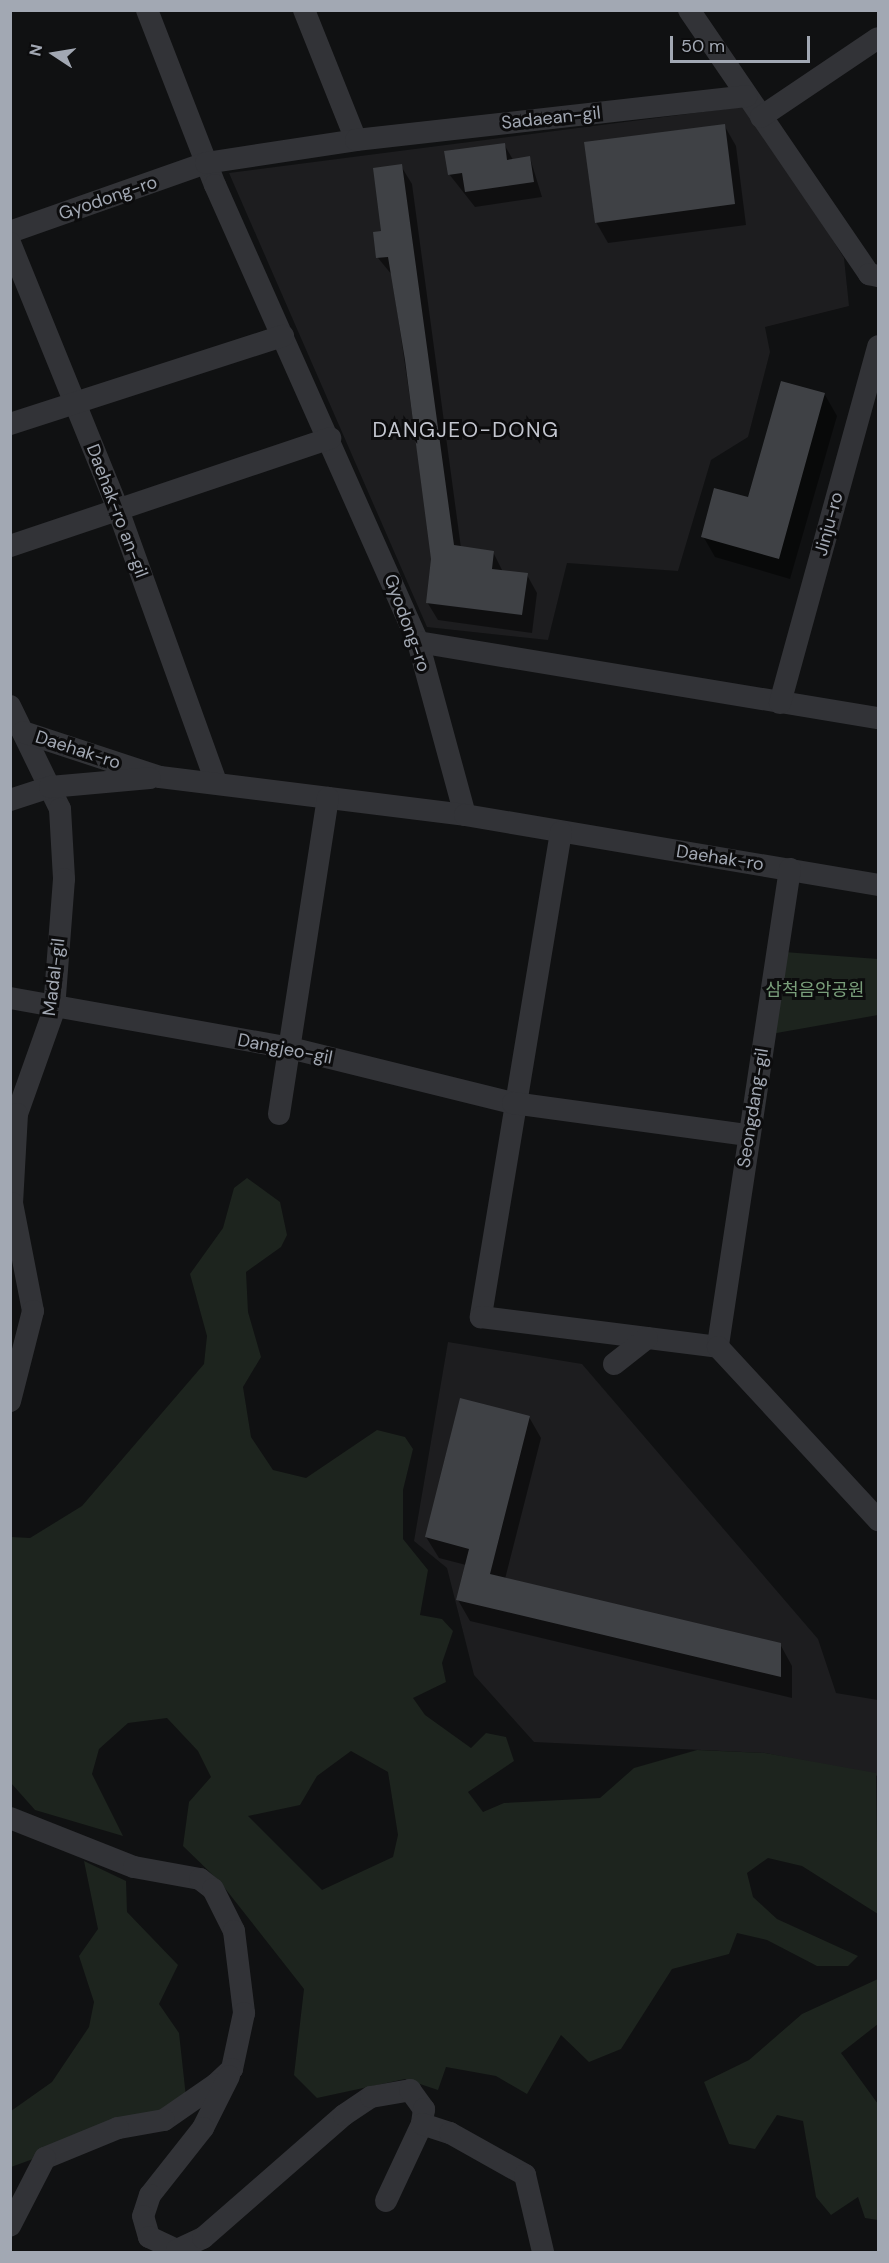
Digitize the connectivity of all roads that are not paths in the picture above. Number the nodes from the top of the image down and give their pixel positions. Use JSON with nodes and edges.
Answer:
{"nodes":[{"id":1,"x":147,"y":10,"type":"edge"},
{"id":2,"x":304,"y":10,"type":"edge"},
{"id":3,"x":689,"y":10,"type":"edge"},
{"id":4,"x":879,"y":38,"type":"edge"},
{"id":5,"x":747,"y":96,"type":"junction"},
{"id":6,"x":761,"y":117,"type":"junction"},
{"id":7,"x":356,"y":140,"type":"junction"},
{"id":8,"x":206,"y":163,"type":"junction"},
{"id":9,"x":10,"y":232,"type":"edge"},
{"id":10,"x":10,"y":243,"type":"edge"},
{"id":11,"x":879,"y":276,"type":"edge"},
{"id":12,"x":283,"y":336,"type":"junction"},
{"id":13,"x":879,"y":346,"type":"edge"},
{"id":14,"x":74,"y":402,"type":"junction"},
{"id":15,"x":10,"y":424,"type":"edge"},
{"id":16,"x":330,"y":438,"type":"junction"},
{"id":17,"x":117,"y":507,"type":"junction"},
{"id":18,"x":10,"y":546,"type":"edge"},
{"id":19,"x":418,"y":642,"type":"junction"},
{"id":20,"x":780,"y":703,"type":"junction"},
{"id":21,"x":10,"y":706,"type":"edge"},
{"id":22,"x":879,"y":718,"type":"edge"},
{"id":23,"x":23,"y":732,"type":"junction"},
{"id":24,"x":160,"y":777,"type":"junction"},
{"id":25,"x":216,"y":782,"type":"junction"},
{"id":26,"x":50,"y":788,"type":"junction"},
{"id":27,"x":328,"y":798,"type":"junction"},
{"id":28,"x":10,"y":800,"type":"edge"},
{"id":29,"x":465,"y":815,"type":"junction"},
{"id":30,"x":561,"y":832,"type":"junction"},
{"id":31,"x":790,"y":869,"type":"junction"},
{"id":32,"x":879,"y":885,"type":"edge"},
{"id":33,"x":10,"y":998,"type":"edge"},
{"id":34,"x":54,"y":1010,"type":"junction"},
{"id":35,"x":290,"y":1048,"type":"junction"},
{"id":36,"x":513,"y":1103,"type":"junction"},
{"id":37,"x":279,"y":1114,"type":"dead end"},
{"id":38,"x":748,"y":1135,"type":"junction"},
{"id":39,"x":11,"y":1203,"type":"edge"},
{"id":40,"x":647,"y":1338,"type":"junction"},
{"id":41,"x":718,"y":1347,"type":"junction"},
{"id":42,"x":614,"y":1364,"type":"dead end"},
{"id":43,"x":10,"y":1401,"type":"edge"},
{"id":44,"x":879,"y":1520,"type":"edge"},
{"id":45,"x":10,"y":1818,"type":"edge"},
{"id":46,"x":232,"y":2069,"type":"junction"},
{"id":47,"x":422,"y":2124,"type":"junction"},
{"id":48,"x":386,"y":2201,"type":"dead end"},
{"id":49,"x":10,"y":2226,"type":"edge"},
{"id":50,"x":543,"y":2253,"type":"edge"}],
"edges":[{"from":1,"to":8,"type":"street","name":"Gyodong-ro"},
{"from":2,"to":7,"type":"street"},
{"from":3,"to":5,"type":"street"},
{"from":4,"to":6,"type":"street"},
{"from":5,"to":6,"type":"street"},
{"from":5,"to":7,"type":"street","name":"Sadaean-gil"},
{"from":6,"to":11,"type":"street"},
{"from":7,"to":8,"type":"street","name":"Gyodong-ro"},
{"from":8,"to":9,"type":"street","name":"Gyodong-ro"},
{"from":8,"to":12,"type":"street","name":"Gyodong-ro"},
{"from":10,"to":14,"type":"street","name":"Daehak-ro an-gil"},
{"from":12,"to":14,"type":"street"},
{"from":12,"to":16,"type":"street","name":"Gyodong-ro"},
{"from":13,"to":20,"type":"street","name":"Jinju-ro"},
{"from":14,"to":15,"type":"street"},
{"from":14,"to":17,"type":"street","name":"Daehak-ro an-gil"},
{"from":16,"to":17,"type":"street"},
{"from":16,"to":19,"type":"street","name":"Gyodong-ro"},
{"from":17,"to":18,"type":"street"},
{"from":17,"to":25,"type":"street","name":"Daehak-ro an-gil"},
{"from":19,"to":20,"type":"street"},
{"from":19,"to":29,"type":"street","name":"Gyodong-ro"},
{"from":20,"to":22,"type":"street"},
{"from":21,"to":23,"type":"street","name":"Daehak-ro"},
{"from":23,"to":24,"type":"street","name":"Daehak-ro"},
{"from":23,"to":26,"type":"street","name":"Madal-gil"},
{"from":24,"to":25,"type":"street","name":"Daehak-ro"},
{"from":24,"to":26,"type":"street","name":"Daehak-ro"},
{"from":25,"to":27,"type":"street","name":"Daehak-ro"},
{"from":26,"to":28,"type":"street","name":"Daehak-ro"},
{"from":26,"to":34,"type":"street","name":"Madal-gil"},
{"from":27,"to":29,"type":"street","name":"Daehak-ro"},
{"from":27,"to":35,"type":"street"},
{"from":29,"to":30,"type":"street","name":"Daehak-ro"},
{"from":30,"to":31,"type":"street","name":"Daehak-ro"},
{"from":30,"to":36,"type":"street"},
{"from":31,"to":32,"type":"street","name":"Daehak-ro"},
{"from":31,"to":38,"type":"street","name":"Seongdang-gil"},
{"from":33,"to":34,"type":"street","name":"Dangjeo-gil"},
{"from":34,"to":35,"type":"street","name":"Dangjeo-gil"},
{"from":34,"to":39,"type":"street","name":"Madal-gil"},
{"from":35,"to":36,"type":"street","name":"Dangjeo-gil"},
{"from":35,"to":37,"type":"street"},
{"from":36,"to":38,"type":"street","name":"Dangjeo-gil"},
{"from":36,"to":40,"type":"street"},
{"from":38,"to":41,"type":"street","name":"Seongdang-gil"},
{"from":39,"to":43,"type":"street","name":"Madal-gil"},
{"from":40,"to":41,"type":"street"},
{"from":40,"to":42,"type":"street"},
{"from":41,"to":44,"type":"street"},
{"from":45,"to":46,"type":"street"},
{"from":46,"to":47,"type":"street"},
{"from":46,"to":49,"type":"street"},
{"from":47,"to":48,"type":"street"},
{"from":47,"to":50,"type":"street"}]}
